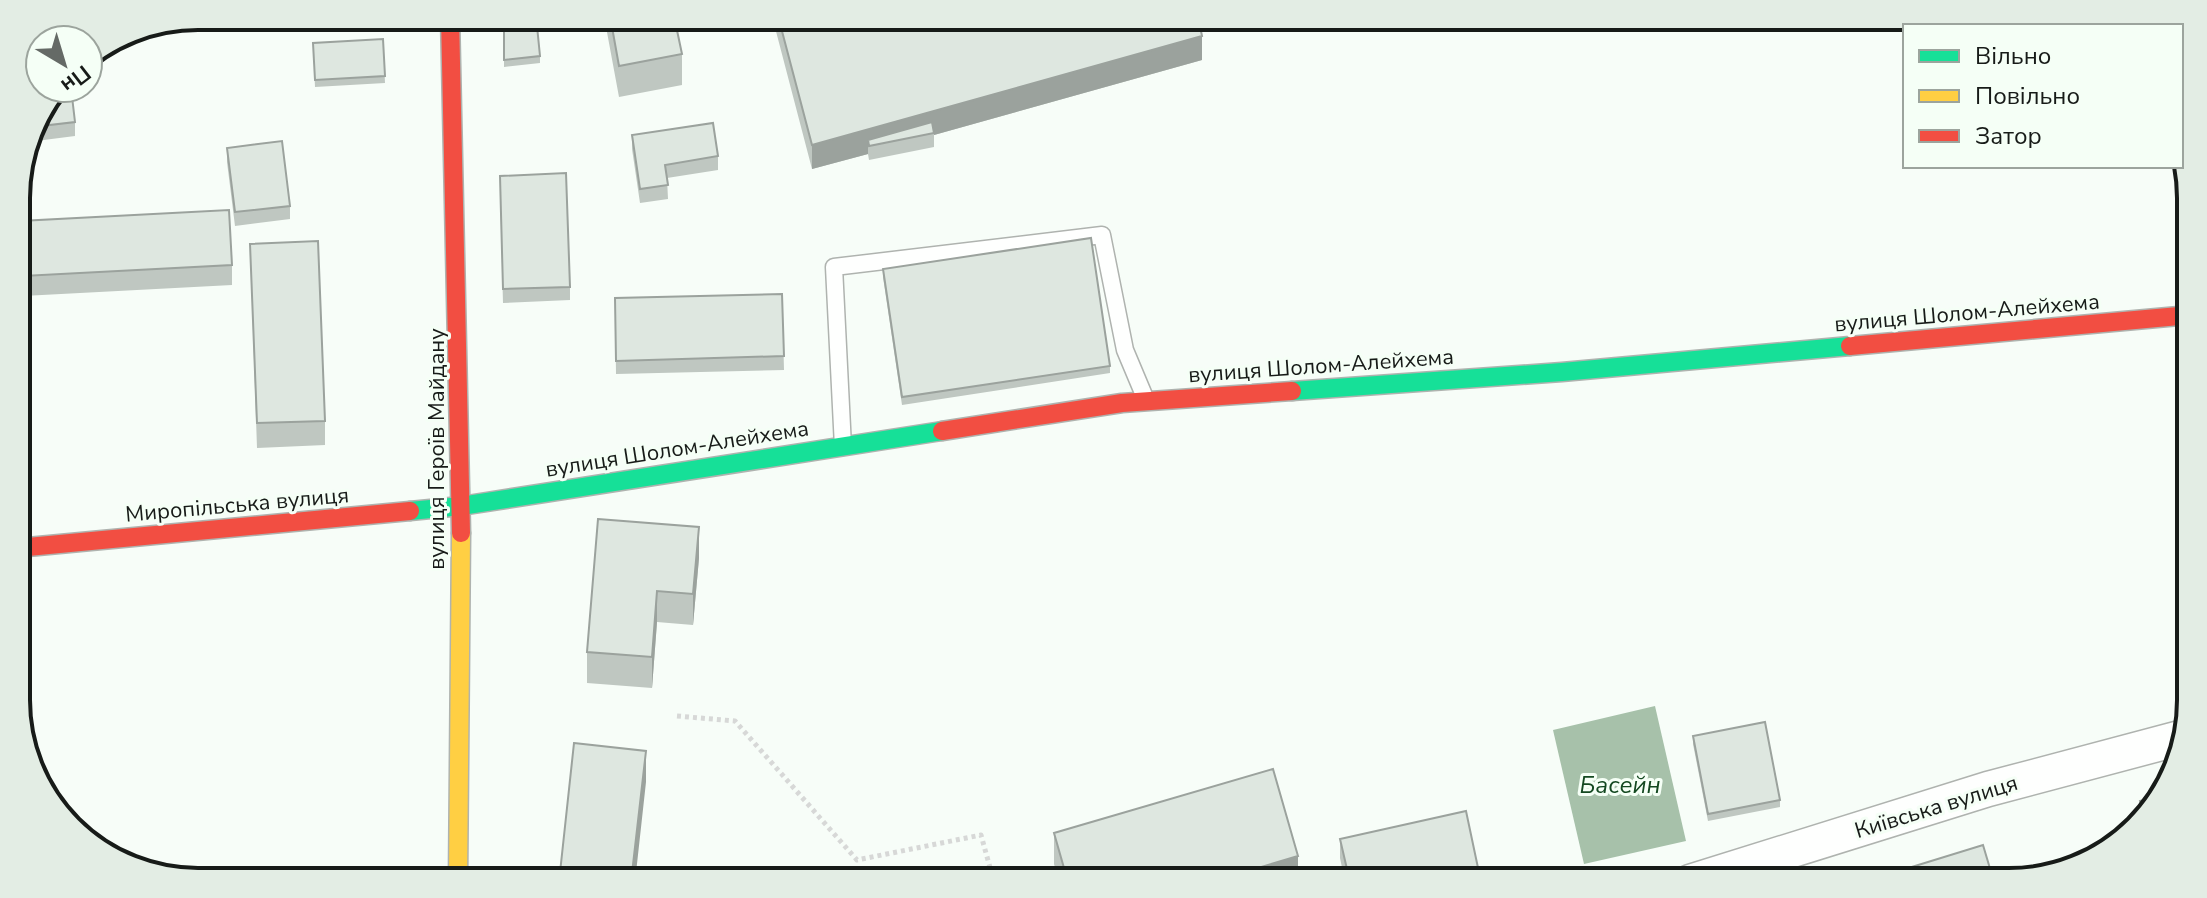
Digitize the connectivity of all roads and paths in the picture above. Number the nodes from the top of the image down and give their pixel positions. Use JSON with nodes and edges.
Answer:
{"nodes":[{"id":1,"x":450,"y":30,"type":"edge"},
{"id":2,"x":2177,"y":316,"type":"edge"},
{"id":3,"x":1146,"y":402,"type":"junction"},
{"id":4,"x":843,"y":447,"type":"junction"},
{"id":5,"x":461,"y":506,"type":"junction"},
{"id":6,"x":30,"y":547,"type":"edge"},
{"id":7,"x":677,"y":716,"type":"dead end"},
{"id":8,"x":2172,"y":740,"type":"edge"},
{"id":9,"x":458,"y":868,"type":"edge"},
{"id":10,"x":990,"y":868,"type":"edge"},
{"id":11,"x":1735,"y":868,"type":"edge"}],
"edges":[{"from":1,"to":5,"type":"street","name":"вулиця Героїв Майдану"},
{"from":2,"to":3,"type":"street","name":"вулиця Шолом-Алейхема"},
{"from":3,"to":4,"type":"street","name":"вулиця Шолом-Алейхема"},
{"from":3,"to":4,"type":"lane"},
{"from":4,"to":5,"type":"street","name":"вулиця Шолом-Алейхема"},
{"from":5,"to":6,"type":"street","name":"Миропільська вулиця"},
{"from":5,"to":9,"type":"street","name":"вулиця Героїв Майдану"},
{"from":7,"to":10,"type":"path"},
{"from":8,"to":11,"type":"street","name":"Київська вулиця"}]}
